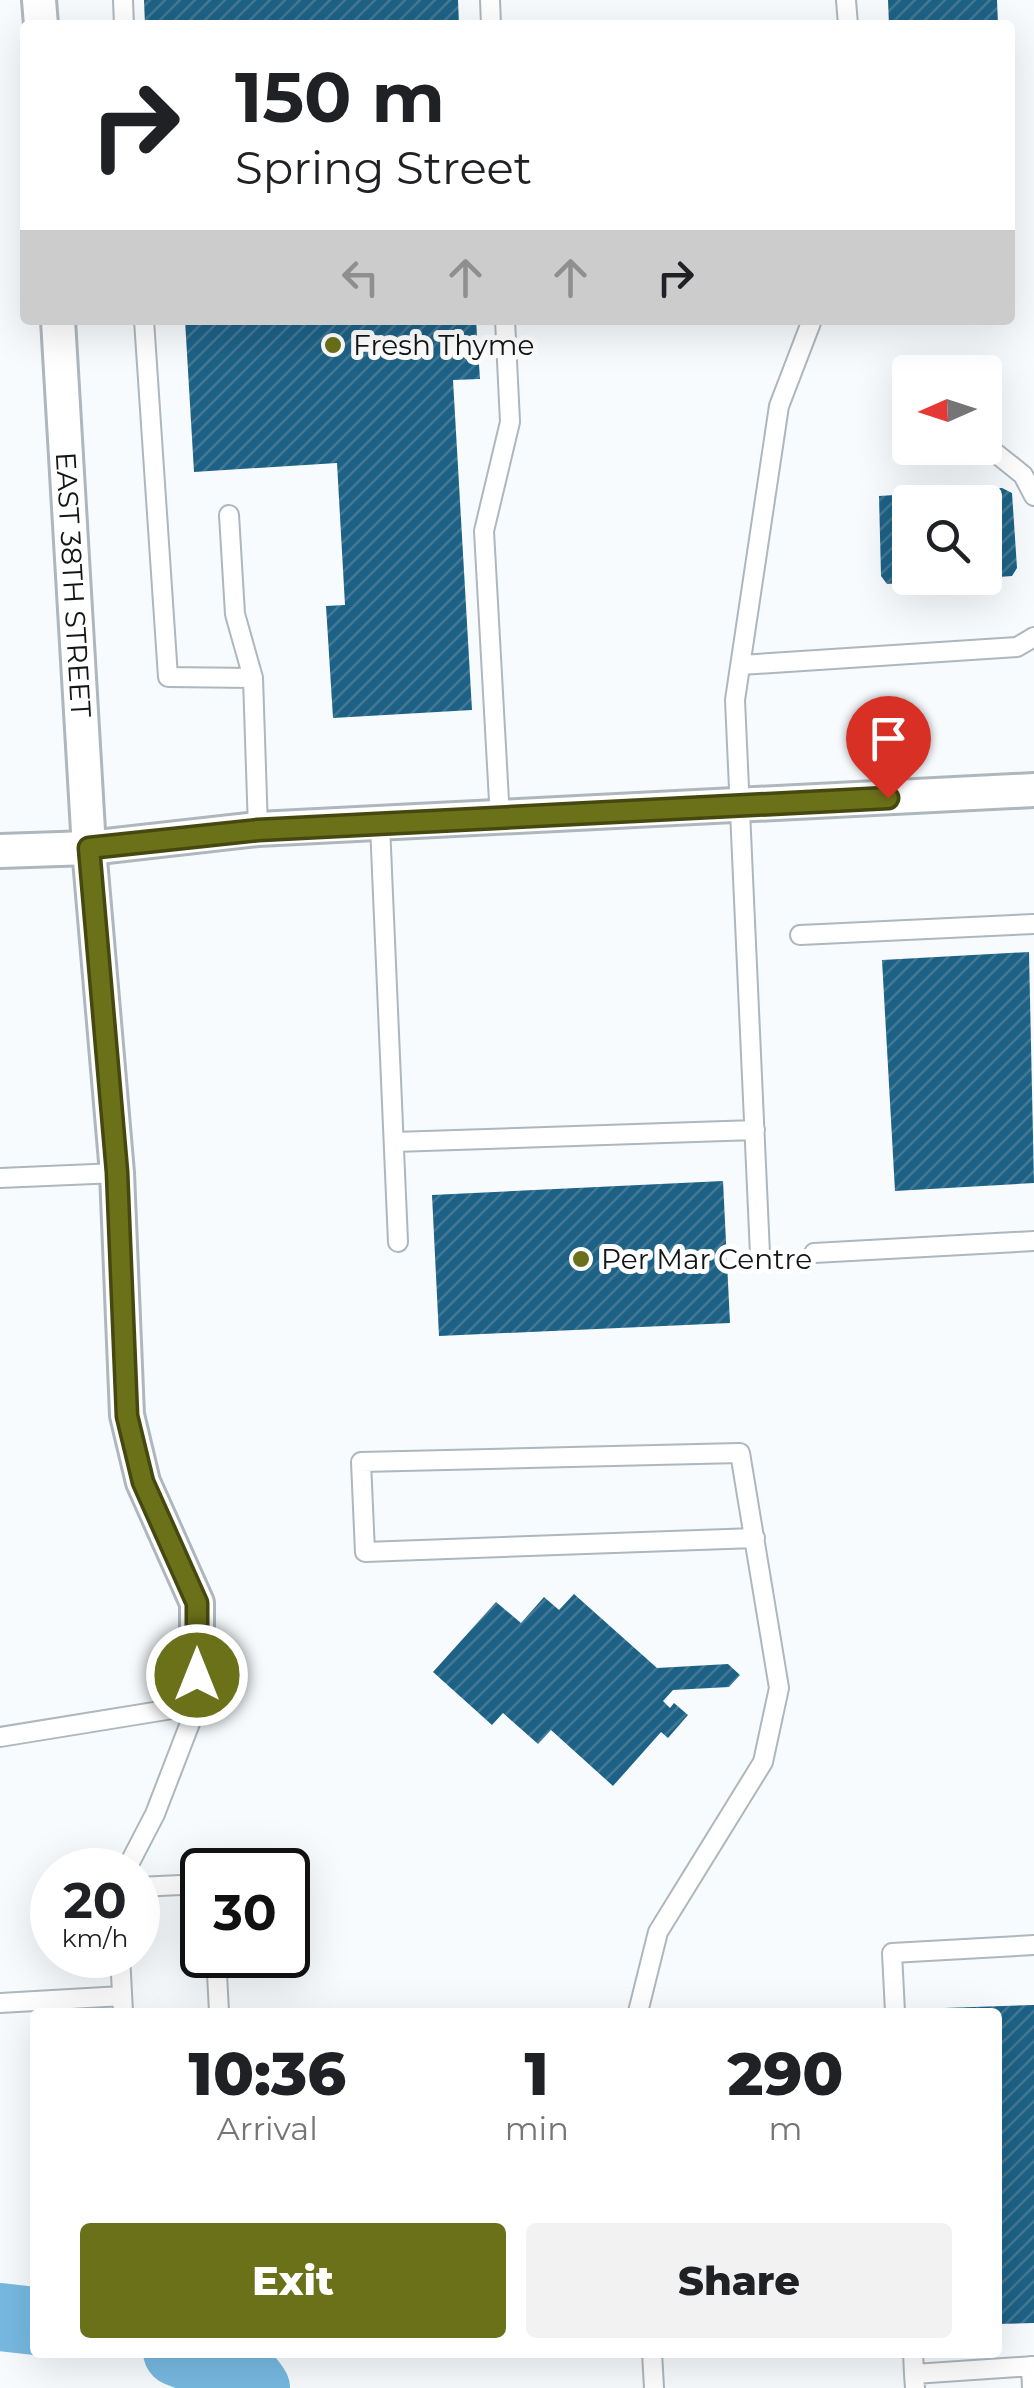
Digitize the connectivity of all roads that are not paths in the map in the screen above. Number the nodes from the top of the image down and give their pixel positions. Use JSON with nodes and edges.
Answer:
{"nodes":[{"id":1,"x":58,"y":325,"type":"edge"},
{"id":2,"x":144,"y":325,"type":"edge"},
{"id":3,"x":505,"y":325,"type":"edge"},
{"id":4,"x":810,"y":325,"type":"edge"},
{"id":5,"x":1002,"y":458,"type":"edge"},
{"id":6,"x":1034,"y":496,"type":"edge"},
{"id":7,"x":229,"y":515,"type":"dead end"},
{"id":8,"x":1034,"y":637,"type":"edge"},
{"id":9,"x":741,"y":665,"type":"junction"},
{"id":10,"x":253,"y":678,"type":"junction"},
{"id":11,"x":1034,"y":790,"type":"edge"},
{"id":12,"x":743,"y":806,"type":"junction"},
{"id":13,"x":500,"y":818,"type":"junction"},
{"id":14,"x":380,"y":825,"type":"junction"},
{"id":15,"x":258,"y":830,"type":"junction"},
{"id":16,"x":89,"y":848,"type":"junction"},
{"id":17,"x":0,"y":851,"type":"edge"},
{"id":18,"x":1034,"y":924,"type":"edge"},
{"id":19,"x":800,"y":936,"type":"dead end"},
{"id":20,"x":755,"y":1130,"type":"junction"},
{"id":21,"x":394,"y":1142,"type":"junction"},
{"id":22,"x":117,"y":1172,"type":"junction"},
{"id":23,"x":0,"y":1178,"type":"edge"},
{"id":24,"x":398,"y":1242,"type":"dead end"},
{"id":25,"x":1034,"y":1242,"type":"edge"},
{"id":26,"x":814,"y":1253,"type":"dead end"},
{"id":27,"x":760,"y":1254,"type":"dead end"},
{"id":28,"x":755,"y":1538,"type":"junction"},
{"id":29,"x":197,"y":1705,"type":"junction"},
{"id":30,"x":0,"y":1736,"type":"edge"},
{"id":31,"x":137,"y":1848,"type":"edge"},
{"id":32,"x":1034,"y":1945,"type":"edge"},
{"id":33,"x":121,"y":1978,"type":"edge"},
{"id":34,"x":217,"y":1978,"type":"edge"},
{"id":35,"x":0,"y":2003,"type":"edge"},
{"id":36,"x":122,"y":2004,"type":"edge"},
{"id":37,"x":218,"y":2008,"type":"edge"},
{"id":38,"x":639,"y":2008,"type":"edge"},
{"id":39,"x":895,"y":2008,"type":"edge"},
{"id":40,"x":652,"y":2358,"type":"edge"},
{"id":41,"x":1032,"y":2366,"type":"edge"},
{"id":42,"x":914,"y":2381,"type":"edge"},
{"id":43,"x":654,"y":2388,"type":"edge"},
{"id":44,"x":1032,"y":2388,"type":"edge"}],
"edges":[{"from":1,"to":16,"type":"street","name":"EAST 38TH STREET"},
{"from":2,"to":10,"type":"lane"},
{"from":3,"to":13,"type":"lane"},
{"from":4,"to":9,"type":"lane"},
{"from":5,"to":6,"type":"lane"},
{"from":7,"to":10,"type":"lane"},
{"from":8,"to":9,"type":"lane"},
{"from":9,"to":12,"type":"lane"},
{"from":10,"to":15,"type":"lane"},
{"from":11,"to":12,"type":"street"},
{"from":12,"to":13,"type":"street"},
{"from":12,"to":20,"type":"lane"},
{"from":13,"to":14,"type":"street"},
{"from":14,"to":15,"type":"street"},
{"from":14,"to":21,"type":"lane"},
{"from":15,"to":16,"type":"street"},
{"from":16,"to":17,"type":"street"},
{"from":16,"to":22,"type":"street","name":"EAST 38TH STREET"},
{"from":18,"to":19,"type":"lane"},
{"from":20,"to":21,"type":"lane"},
{"from":20,"to":27,"type":"lane"},
{"from":21,"to":24,"type":"lane"},
{"from":22,"to":23,"type":"lane"},
{"from":22,"to":29,"type":"street","name":"EAST 38TH STREET"},
{"from":25,"to":26,"type":"lane"},
{"from":28,"to":28,"type":"lane"},
{"from":28,"to":38,"type":"lane"},
{"from":29,"to":30,"type":"lane"},
{"from":29,"to":31,"type":"lane"},
{"from":32,"to":39,"type":"lane"},
{"from":33,"to":36,"type":"lane"},
{"from":34,"to":37,"type":"lane"},
{"from":35,"to":36,"type":"lane"},
{"from":40,"to":43,"type":"lane"},
{"from":41,"to":42,"type":"lane"},
{"from":41,"to":44,"type":"lane"}]}
